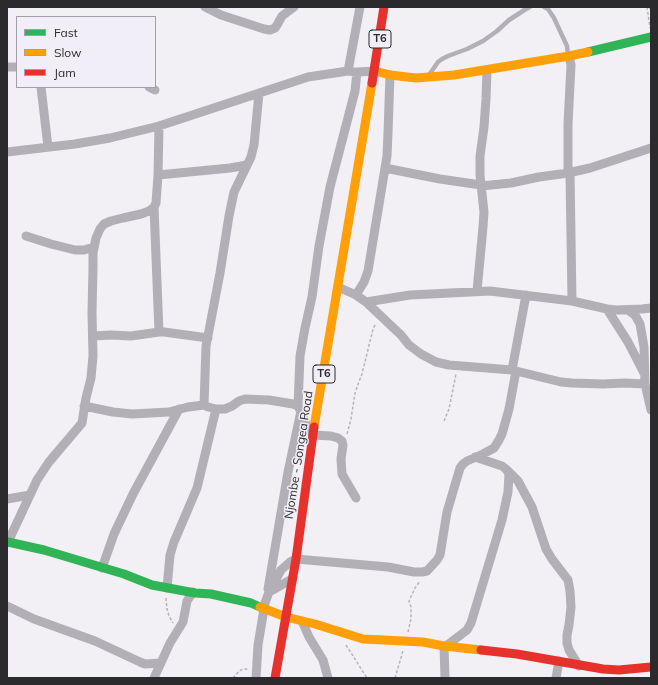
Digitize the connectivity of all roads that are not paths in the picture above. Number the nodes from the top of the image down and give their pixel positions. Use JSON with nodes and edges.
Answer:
{"nodes":[{"id":1,"x":204,"y":7,"type":"edge"},
{"id":2,"x":294,"y":7,"type":"edge"},
{"id":3,"x":360,"y":7,"type":"edge"},
{"id":4,"x":384,"y":7,"type":"edge"},
{"id":5,"x":530,"y":7,"type":"edge"},
{"id":6,"x":544,"y":7,"type":"edge"},
{"id":7,"x":651,"y":38,"type":"edge"},
{"id":8,"x":569,"y":56,"type":"junction"},
{"id":9,"x":487,"y":70,"type":"junction"},
{"id":10,"x":375,"y":71,"type":"junction"},
{"id":11,"x":353,"y":72,"type":"junction"},
{"id":12,"x":390,"y":75,"type":"junction"},
{"id":13,"x":428,"y":77,"type":"junction"},
{"id":14,"x":41,"y":88,"type":"edge"},
{"id":15,"x":259,"y":93,"type":"junction"},
{"id":16,"x":159,"y":126,"type":"junction"},
{"id":17,"x":48,"y":148,"type":"junction"},
{"id":18,"x":651,"y":148,"type":"edge"},
{"id":19,"x":7,"y":152,"type":"edge"},
{"id":20,"x":247,"y":165,"type":"junction"},
{"id":21,"x":385,"y":168,"type":"junction"},
{"id":22,"x":569,"y":173,"type":"junction"},
{"id":23,"x":158,"y":175,"type":"junction"},
{"id":24,"x":481,"y":185,"type":"junction"},
{"id":25,"x":154,"y":207,"type":"junction"},
{"id":26,"x":26,"y":236,"type":"dead end"},
{"id":27,"x":94,"y":247,"type":"junction"},
{"id":28,"x":338,"y":287,"type":"junction"},
{"id":29,"x":477,"y":291,"type":"junction"},
{"id":30,"x":356,"y":295,"type":"junction"},
{"id":31,"x":526,"y":295,"type":"junction"},
{"id":32,"x":572,"y":301,"type":"junction"},
{"id":33,"x":366,"y":302,"type":"junction"},
{"id":34,"x":651,"y":308,"type":"edge"},
{"id":35,"x":607,"y":309,"type":"junction"},
{"id":36,"x":628,"y":310,"type":"junction"},
{"id":37,"x":159,"y":332,"type":"junction"},
{"id":38,"x":93,"y":336,"type":"junction"},
{"id":39,"x":208,"y":338,"type":"junction"},
{"id":40,"x":514,"y":370,"type":"junction"},
{"id":41,"x":645,"y":374,"type":"junction"},
{"id":42,"x":648,"y":384,"type":"edge"},
{"id":43,"x":204,"y":405,"type":"junction"},
{"id":44,"x":84,"y":406,"type":"junction"},
{"id":45,"x":179,"y":409,"type":"junction"},
{"id":46,"x":216,"y":409,"type":"junction"},
{"id":47,"x":300,"y":409,"type":"junction"},
{"id":48,"x":651,"y":410,"type":"edge"},
{"id":49,"x":314,"y":435,"type":"junction"},
{"id":50,"x":475,"y":457,"type":"junction"},
{"id":51,"x":506,"y":469,"type":"junction"},
{"id":52,"x":30,"y":495,"type":"junction"},
{"id":53,"x":356,"y":498,"type":"dead end"},
{"id":54,"x":7,"y":499,"type":"edge"},
{"id":55,"x":8,"y":542,"type":"edge"},
{"id":56,"x":296,"y":558,"type":"junction"},
{"id":57,"x":102,"y":568,"type":"junction"},
{"id":58,"x":292,"y":579,"type":"junction"},
{"id":59,"x":167,"y":588,"type":"junction"},
{"id":60,"x":193,"y":592,"type":"junction"},
{"id":61,"x":268,"y":595,"type":"junction"},
{"id":62,"x":7,"y":606,"type":"edge"},
{"id":63,"x":264,"y":608,"type":"junction"},
{"id":64,"x":286,"y":617,"type":"junction"},
{"id":65,"x":302,"y":621,"type":"junction"},
{"id":66,"x":445,"y":646,"type":"junction"},
{"id":67,"x":559,"y":661,"type":"junction"},
{"id":68,"x":161,"y":662,"type":"junction"},
{"id":69,"x":579,"y":666,"type":"junction"},
{"id":70,"x":651,"y":667,"type":"edge"},
{"id":71,"x":256,"y":674,"type":"edge"},
{"id":72,"x":154,"y":678,"type":"edge"},
{"id":73,"x":275,"y":678,"type":"edge"},
{"id":74,"x":328,"y":678,"type":"edge"},
{"id":75,"x":445,"y":678,"type":"edge"},
{"id":76,"x":556,"y":678,"type":"edge"}],
"edges":[{"from":1,"to":2,"type":"street"},
{"from":3,"to":11,"type":"street"},
{"from":4,"to":10,"type":"main road","number":"T6"},
{"from":5,"to":13,"type":"lane"},
{"from":6,"to":8,"type":"lane"},
{"from":7,"to":8,"type":"main road"},
{"from":8,"to":9,"type":"main road"},
{"from":8,"to":22,"type":"street"},
{"from":9,"to":13,"type":"main road"},
{"from":9,"to":24,"type":"street"},
{"from":10,"to":11,"type":"street"},
{"from":10,"to":12,"type":"main road"},
{"from":10,"to":28,"type":"main road","name":"Njombe - Songea Road","number":"T6"},
{"from":11,"to":15,"type":"street"},
{"from":11,"to":47,"type":"street"},
{"from":12,"to":13,"type":"main road"},
{"from":12,"to":21,"type":"street"},
{"from":14,"to":17,"type":"street"},
{"from":15,"to":16,"type":"street"},
{"from":15,"to":20,"type":"street"},
{"from":16,"to":17,"type":"street"},
{"from":16,"to":23,"type":"street"},
{"from":17,"to":19,"type":"street"},
{"from":18,"to":22,"type":"street"},
{"from":20,"to":23,"type":"street"},
{"from":20,"to":39,"type":"street"},
{"from":21,"to":24,"type":"street"},
{"from":21,"to":30,"type":"street"},
{"from":22,"to":24,"type":"street"},
{"from":22,"to":32,"type":"street"},
{"from":23,"to":25,"type":"street"},
{"from":24,"to":29,"type":"street"},
{"from":25,"to":27,"type":"street"},
{"from":25,"to":37,"type":"street"},
{"from":26,"to":27,"type":"street"},
{"from":27,"to":38,"type":"street"},
{"from":28,"to":30,"type":"street"},
{"from":28,"to":49,"type":"main road","name":"Njombe - Songea Road","number":"T6"},
{"from":29,"to":31,"type":"street"},
{"from":29,"to":33,"type":"street"},
{"from":30,"to":33,"type":"street"},
{"from":31,"to":32,"type":"street"},
{"from":31,"to":40,"type":"street"},
{"from":32,"to":35,"type":"street"},
{"from":33,"to":40,"type":"street"},
{"from":34,"to":36,"type":"street"},
{"from":35,"to":36,"type":"street"},
{"from":35,"to":41,"type":"street"},
{"from":36,"to":41,"type":"street"},
{"from":37,"to":38,"type":"street"},
{"from":37,"to":39,"type":"street"},
{"from":38,"to":44,"type":"street"},
{"from":39,"to":43,"type":"street"},
{"from":40,"to":42,"type":"street"},
{"from":40,"to":50,"type":"street"},
{"from":41,"to":42,"type":"street"},
{"from":42,"to":48,"type":"street"},
{"from":43,"to":45,"type":"street"},
{"from":43,"to":46,"type":"street"},
{"from":44,"to":45,"type":"street"},
{"from":44,"to":52,"type":"street"},
{"from":45,"to":57,"type":"street"},
{"from":46,"to":47,"type":"street"},
{"from":46,"to":59,"type":"street"},
{"from":47,"to":49,"type":"street"},
{"from":47,"to":61,"type":"street"},
{"from":49,"to":53,"type":"street"},
{"from":49,"to":56,"type":"main road","name":"Njombe - Songea Road","number":"T6"},
{"from":50,"to":51,"type":"street"},
{"from":50,"to":56,"type":"street"},
{"from":51,"to":66,"type":"street"},
{"from":51,"to":69,"type":"street"},
{"from":52,"to":54,"type":"street"},
{"from":52,"to":55,"type":"street"},
{"from":55,"to":57,"type":"main road"},
{"from":56,"to":58,"type":"main road","name":"Njombe - Songea Road","number":"T6"},
{"from":56,"to":61,"type":"street"},
{"from":57,"to":59,"type":"main road"},
{"from":58,"to":61,"type":"street"},
{"from":58,"to":64,"type":"main road","name":"Njombe - Songea Road","number":"T6"},
{"from":59,"to":60,"type":"main road"},
{"from":60,"to":63,"type":"main road"},
{"from":60,"to":68,"type":"street"},
{"from":61,"to":63,"type":"street"},
{"from":62,"to":68,"type":"street"},
{"from":63,"to":64,"type":"main road"},
{"from":63,"to":71,"type":"street"},
{"from":64,"to":65,"type":"main road"},
{"from":64,"to":73,"type":"main road","name":"Njombe - Songea Road","number":"T6"},
{"from":65,"to":66,"type":"main road"},
{"from":65,"to":74,"type":"street"},
{"from":66,"to":67,"type":"main road"},
{"from":66,"to":75,"type":"street"},
{"from":67,"to":69,"type":"main road"},
{"from":67,"to":76,"type":"street"},
{"from":68,"to":72,"type":"street"},
{"from":69,"to":70,"type":"main road"}]}
